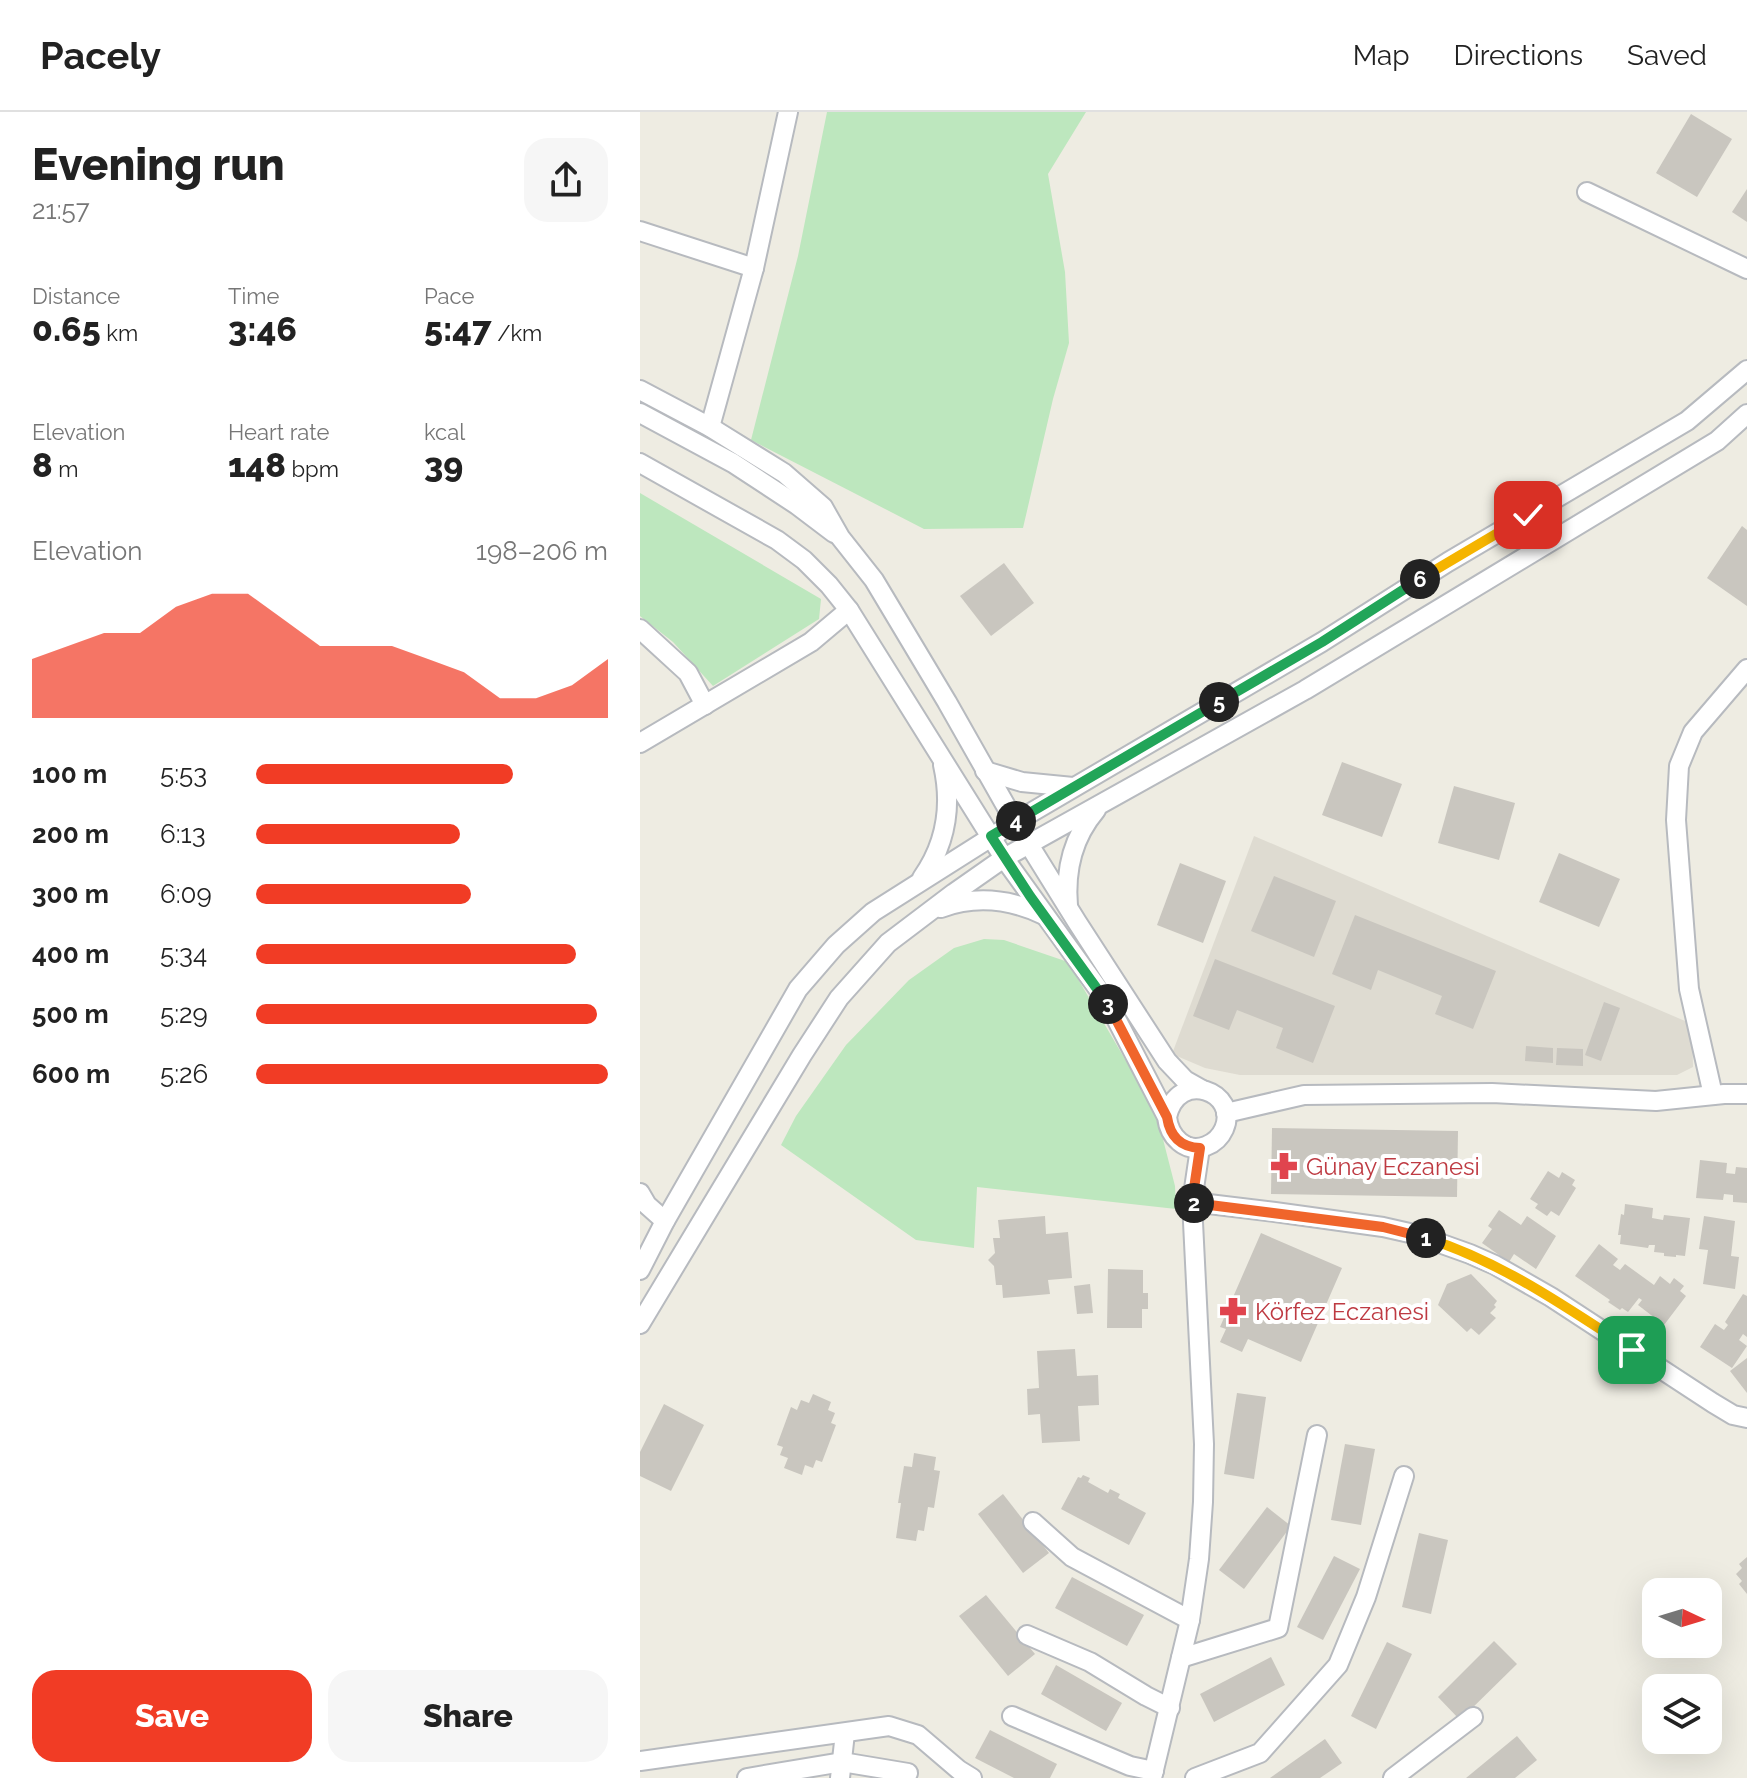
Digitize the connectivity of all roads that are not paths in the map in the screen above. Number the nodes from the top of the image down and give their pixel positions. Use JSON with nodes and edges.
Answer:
{"nodes":[{"id":1,"x":788,"y":112,"type":"edge"},
{"id":2,"x":1587,"y":192,"type":"dead end"},
{"id":3,"x":640,"y":231,"type":"edge"},
{"id":4,"x":754,"y":268,"type":"junction"},
{"id":5,"x":1747,"y":269,"type":"edge"},
{"id":6,"x":1747,"y":370,"type":"edge"},
{"id":7,"x":640,"y":390,"type":"edge"},
{"id":8,"x":640,"y":413,"type":"edge"},
{"id":9,"x":1747,"y":414,"type":"edge"},
{"id":10,"x":710,"y":427,"type":"junction"},
{"id":11,"x":640,"y":463,"type":"edge"},
{"id":12,"x":840,"y":537,"type":"junction"},
{"id":13,"x":849,"y":610,"type":"junction"},
{"id":14,"x":640,"y":629,"type":"edge"},
{"id":15,"x":1747,"y":669,"type":"edge"},
{"id":16,"x":705,"y":705,"type":"junction"},
{"id":17,"x":640,"y":743,"type":"edge"},
{"id":18,"x":936,"y":748,"type":"junction"},
{"id":19,"x":985,"y":771,"type":"junction"},
{"id":20,"x":1073,"y":787,"type":"junction"},
{"id":21,"x":1102,"y":803,"type":"junction"},
{"id":22,"x":1015,"y":822,"type":"junction"},
{"id":23,"x":991,"y":836,"type":"junction"},
{"id":24,"x":1029,"y":844,"type":"junction"},
{"id":25,"x":1004,"y":858,"type":"junction"},
{"id":26,"x":915,"y":886,"type":"junction"},
{"id":27,"x":1069,"y":909,"type":"junction"},
{"id":28,"x":1044,"y":915,"type":"junction"},
{"id":29,"x":921,"y":918,"type":"junction"},
{"id":30,"x":1201,"y":1089,"type":"junction"},
{"id":31,"x":1747,"y":1094,"type":"edge"},
{"id":32,"x":1713,"y":1095,"type":"junction"},
{"id":33,"x":1226,"y":1113,"type":"junction"},
{"id":34,"x":1167,"y":1117,"type":"junction"},
{"id":35,"x":1200,"y":1148,"type":"junction"},
{"id":36,"x":640,"y":1193,"type":"edge"},
{"id":37,"x":1192,"y":1202,"type":"junction"},
{"id":38,"x":665,"y":1221,"type":"junction"},
{"id":39,"x":640,"y":1270,"type":"edge"},
{"id":40,"x":640,"y":1324,"type":"edge"},
{"id":41,"x":1747,"y":1418,"type":"edge"},
{"id":42,"x":1317,"y":1435,"type":"dead end"},
{"id":43,"x":1404,"y":1476,"type":"dead end"},
{"id":44,"x":1033,"y":1522,"type":"dead end"},
{"id":45,"x":1190,"y":1620,"type":"junction"},
{"id":46,"x":1027,"y":1635,"type":"dead end"},
{"id":47,"x":1181,"y":1658,"type":"junction"},
{"id":48,"x":1170,"y":1708,"type":"junction"},
{"id":49,"x":1012,"y":1716,"type":"dead end"},
{"id":50,"x":1473,"y":1717,"type":"dead end"},
{"id":51,"x":845,"y":1733,"type":"junction"},
{"id":52,"x":640,"y":1761,"type":"edge"},
{"id":53,"x":841,"y":1770,"type":"edge"},
{"id":54,"x":908,"y":1773,"type":"dead end"},
{"id":55,"x":1153,"y":1775,"type":"edge"},
{"id":56,"x":747,"y":1778,"type":"edge"},
{"id":57,"x":972,"y":1778,"type":"edge"},
{"id":58,"x":1195,"y":1778,"type":"edge"},
{"id":59,"x":1393,"y":1778,"type":"edge"}],
"edges":[{"from":1,"to":4,"type":"street"},
{"from":2,"to":5,"type":"street"},
{"from":3,"to":4,"type":"street"},
{"from":4,"to":10,"type":"street"},
{"from":6,"to":20,"type":"street"},
{"from":7,"to":10,"type":"street"},
{"from":8,"to":12,"type":"street"},
{"from":9,"to":21,"type":"street"},
{"from":10,"to":12,"type":"street"},
{"from":11,"to":13,"type":"street"},
{"from":12,"to":19,"type":"street"},
{"from":13,"to":16,"type":"street"},
{"from":13,"to":18,"type":"street"},
{"from":14,"to":16,"type":"street"},
{"from":15,"to":32,"type":"street"},
{"from":16,"to":17,"type":"street"},
{"from":18,"to":23,"type":"street"},
{"from":18,"to":26,"type":"street"},
{"from":19,"to":20,"type":"street"},
{"from":19,"to":22,"type":"street"},
{"from":20,"to":22,"type":"street"},
{"from":21,"to":24,"type":"street"},
{"from":21,"to":27,"type":"street"},
{"from":22,"to":23,"type":"street"},
{"from":22,"to":24,"type":"street"},
{"from":23,"to":25,"type":"street"},
{"from":23,"to":26,"type":"street"},
{"from":24,"to":25,"type":"street"},
{"from":24,"to":27,"type":"street"},
{"from":25,"to":28,"type":"street"},
{"from":25,"to":29,"type":"street"},
{"from":26,"to":38,"type":"street"},
{"from":27,"to":30,"type":"street"},
{"from":28,"to":29,"type":"street"},
{"from":28,"to":34,"type":"street"},
{"from":29,"to":40,"type":"street"},
{"from":30,"to":33,"type":"street"},
{"from":30,"to":34,"type":"street"},
{"from":31,"to":32,"type":"street"},
{"from":32,"to":33,"type":"street"},
{"from":33,"to":35,"type":"street"},
{"from":34,"to":35,"type":"street"},
{"from":35,"to":37,"type":"street"},
{"from":36,"to":38,"type":"street"},
{"from":37,"to":41,"type":"street"},
{"from":37,"to":45,"type":"street"},
{"from":38,"to":39,"type":"street"},
{"from":42,"to":47,"type":"street"},
{"from":43,"to":58,"type":"street"},
{"from":44,"to":45,"type":"street"},
{"from":45,"to":47,"type":"street"},
{"from":46,"to":48,"type":"street"},
{"from":47,"to":48,"type":"street"},
{"from":48,"to":55,"type":"street"},
{"from":49,"to":55,"type":"street"},
{"from":50,"to":59,"type":"street"},
{"from":51,"to":52,"type":"street"},
{"from":51,"to":53,"type":"street"},
{"from":51,"to":57,"type":"street"},
{"from":53,"to":54,"type":"street"},
{"from":53,"to":56,"type":"street"}]}
